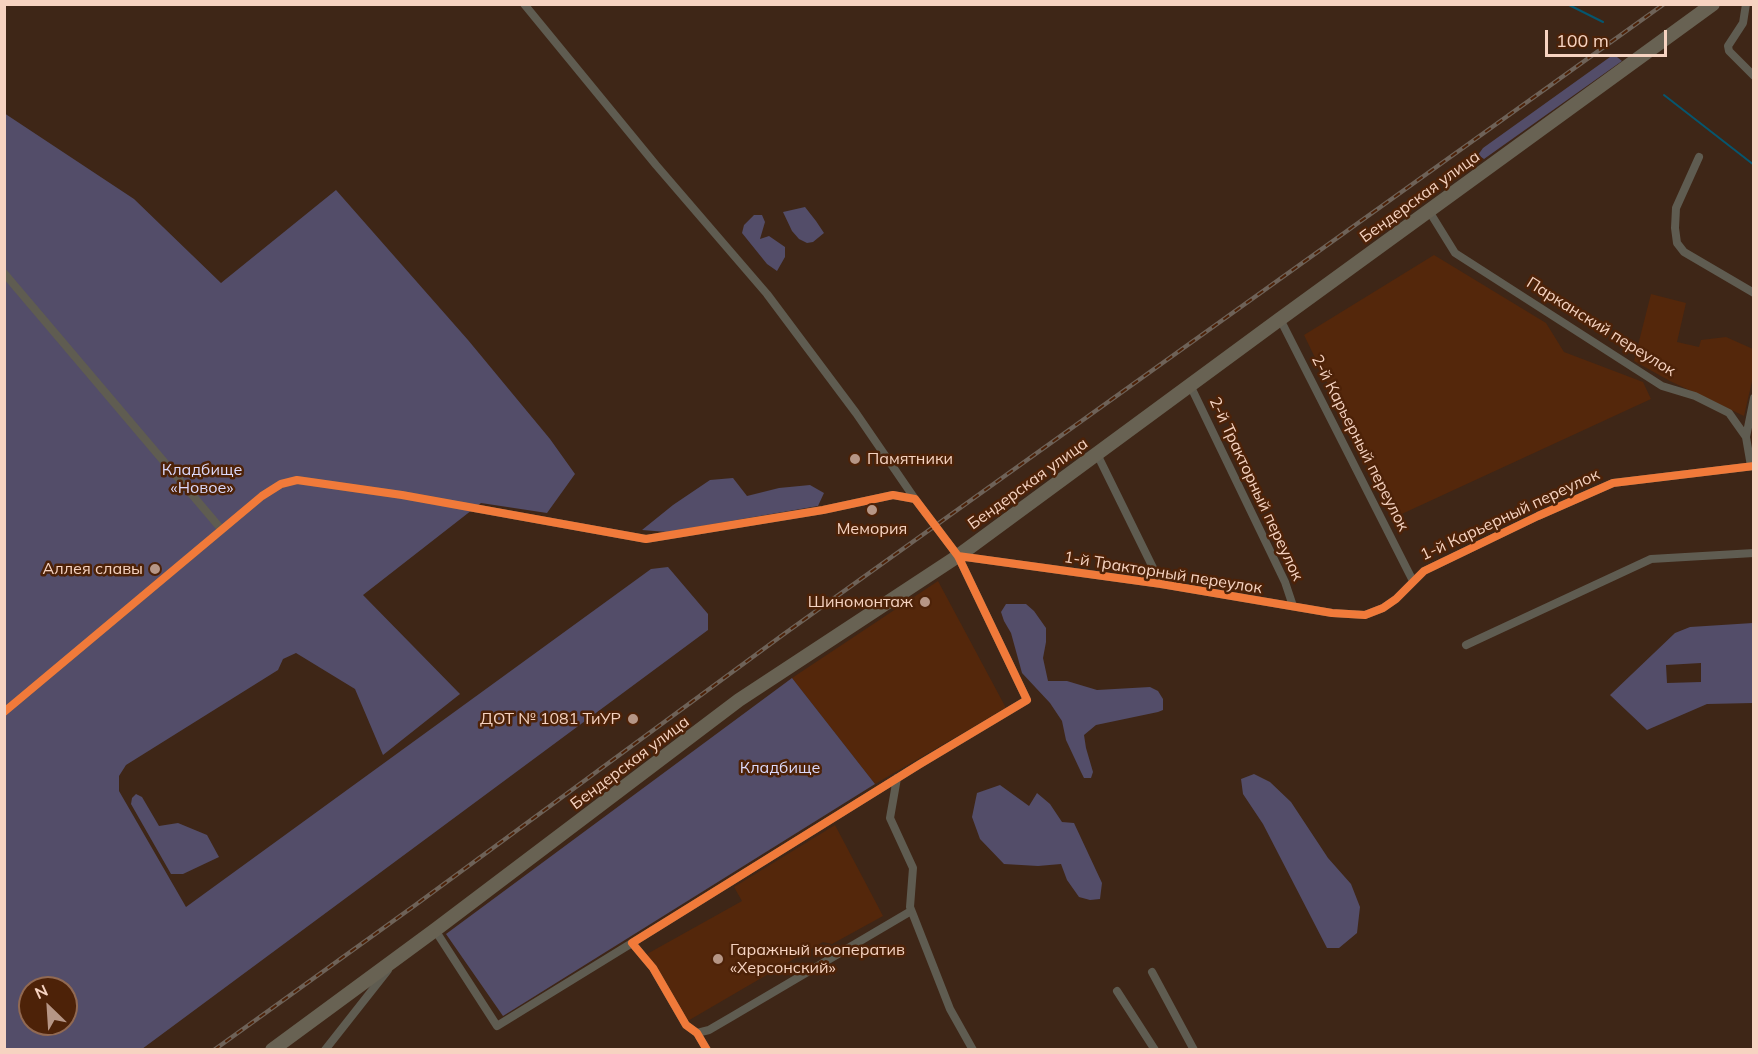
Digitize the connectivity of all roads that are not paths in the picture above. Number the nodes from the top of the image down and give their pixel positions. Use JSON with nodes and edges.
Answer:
{"nodes":[{"id":1,"x":524,"y":4,"type":"edge"},
{"id":2,"x":1713,"y":4,"type":"edge"},
{"id":3,"x":1746,"y":4,"type":"edge"},
{"id":4,"x":1754,"y":76,"type":"edge"},
{"id":5,"x":1699,"y":157,"type":"dead end"},
{"id":6,"x":1429,"y":211,"type":"junction"},
{"id":7,"x":4,"y":273,"type":"edge"},
{"id":8,"x":1754,"y":293,"type":"edge"},
{"id":9,"x":1280,"y":319,"type":"junction"},
{"id":10,"x":1190,"y":385,"type":"junction"},
{"id":11,"x":1754,"y":398,"type":"edge"},
{"id":12,"x":1746,"y":437,"type":"junction"},
{"id":13,"x":1097,"y":454,"type":"junction"},
{"id":14,"x":1752,"y":466,"type":"edge"},
{"id":15,"x":915,"y":499,"type":"junction"},
{"id":16,"x":222,"y":530,"type":"junction"},
{"id":17,"x":1754,"y":553,"type":"edge"},
{"id":18,"x":958,"y":556,"type":"junction"},
{"id":19,"x":1413,"y":581,"type":"junction"},
{"id":20,"x":1161,"y":584,"type":"junction"},
{"id":21,"x":1293,"y":606,"type":"junction"},
{"id":22,"x":1365,"y":615,"type":"joint"},
{"id":23,"x":1466,"y":645,"type":"dead end"},
{"id":24,"x":4,"y":712,"type":"edge"},
{"id":25,"x":897,"y":778,"type":"junction"},
{"id":26,"x":911,"y":911,"type":"junction"},
{"id":27,"x":435,"y":930,"type":"junction"},
{"id":28,"x":632,"y":943,"type":"junction"},
{"id":29,"x":399,"y":956,"type":"junction"},
{"id":30,"x":1152,"y":972,"type":"dead end"},
{"id":31,"x":1117,"y":991,"type":"dead end"},
{"id":32,"x":697,"y":1032,"type":"junction"},
{"id":33,"x":273,"y":1050,"type":"edge"},
{"id":34,"x":325,"y":1050,"type":"edge"},
{"id":35,"x":707,"y":1050,"type":"edge"},
{"id":36,"x":973,"y":1050,"type":"edge"},
{"id":37,"x":1155,"y":1050,"type":"edge"},
{"id":38,"x":1194,"y":1050,"type":"edge"}],
"edges":[{"from":1,"to":15,"type":"street"},
{"from":2,"to":6,"type":"main road","name":"Бендерская улица"},
{"from":3,"to":4,"type":"street"},
{"from":5,"to":8,"type":"street"},
{"from":6,"to":9,"type":"main road","name":"Бендерская улица"},
{"from":6,"to":12,"type":"street","name":"Парканский переулок"},
{"from":7,"to":16,"type":"street"},
{"from":9,"to":10,"type":"main road","name":"Бендерская улица"},
{"from":9,"to":19,"type":"street","name":"2-й Карьерный переулок"},
{"from":10,"to":13,"type":"main road","name":"Бендерская улица"},
{"from":10,"to":21,"type":"street","name":"2-й Тракторный переулок"},
{"from":11,"to":12,"type":"street"},
{"from":12,"to":14,"type":"street","name":"Парканский переулок"},
{"from":13,"to":18,"type":"main road","name":"Бендерская улица"},
{"from":13,"to":20,"type":"street"},
{"from":14,"to":19,"type":"street","name":"1-й Карьерный переулок"},
{"from":15,"to":16,"type":"street"},
{"from":15,"to":18,"type":"street"},
{"from":16,"to":24,"type":"street"},
{"from":17,"to":23,"type":"street"},
{"from":18,"to":20,"type":"street","name":"1-й Тракторный переулок"},
{"from":18,"to":25,"type":"street"},
{"from":18,"to":27,"type":"main road","name":"Бендерская улица"},
{"from":19,"to":22,"type":"street","name":"1-й Карьерный переулок"},
{"from":20,"to":21,"type":"street","name":"1-й Тракторный переулок"},
{"from":21,"to":22,"type":"street","name":"1-й Тракторный переулок"},
{"from":25,"to":26,"type":"street"},
{"from":25,"to":28,"type":"street"},
{"from":26,"to":32,"type":"street"},
{"from":26,"to":36,"type":"street"},
{"from":27,"to":28,"type":"street"},
{"from":27,"to":29,"type":"main road","name":"Бендерская улица"},
{"from":28,"to":32,"type":"street"},
{"from":29,"to":33,"type":"main road","name":"Бендерская улица"},
{"from":29,"to":34,"type":"street"},
{"from":30,"to":38,"type":"street"},
{"from":31,"to":37,"type":"street"},
{"from":32,"to":35,"type":"street"}]}
